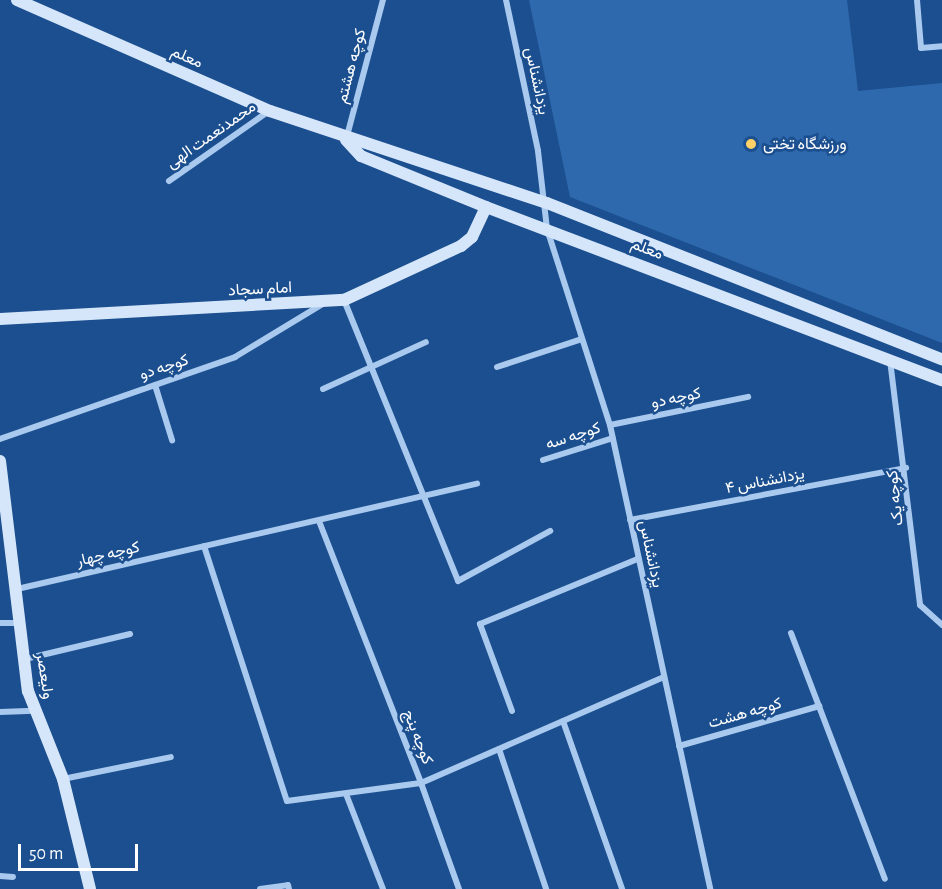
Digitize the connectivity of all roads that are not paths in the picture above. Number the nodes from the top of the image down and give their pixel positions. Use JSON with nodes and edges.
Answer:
{"nodes":[{"id":1,"x":17,"y":0,"type":"edge"},
{"id":2,"x":383,"y":0,"type":"edge"},
{"id":3,"x":506,"y":0,"type":"edge"},
{"id":4,"x":917,"y":0,"type":"edge"},
{"id":5,"x":942,"y":46,"type":"edge"},
{"id":6,"x":270,"y":111,"type":"junction"},
{"id":7,"x":346,"y":140,"type":"junction"},
{"id":8,"x":169,"y":181,"type":"dead end"},
{"id":9,"x":547,"y":204,"type":"junction"},
{"id":10,"x":486,"y":207,"type":"junction"},
{"id":11,"x":547,"y":229,"type":"junction"},
{"id":12,"x":344,"y":300,"type":"junction"},
{"id":13,"x":326,"y":302,"type":"junction"},
{"id":14,"x":0,"y":319,"type":"edge"},
{"id":15,"x":582,"y":339,"type":"junction"},
{"id":16,"x":426,"y":342,"type":"dead end"},
{"id":17,"x":942,"y":359,"type":"edge"},
{"id":18,"x":890,"y":360,"type":"junction"},
{"id":19,"x":372,"y":365,"type":"junction"},
{"id":20,"x":497,"y":367,"type":"dead end"},
{"id":21,"x":942,"y":380,"type":"edge"},
{"id":22,"x":155,"y":385,"type":"junction"},
{"id":23,"x":323,"y":389,"type":"dead end"},
{"id":24,"x":748,"y":397,"type":"dead end"},
{"id":25,"x":610,"y":425,"type":"junction"},
{"id":26,"x":612,"y":438,"type":"junction"},
{"id":27,"x":0,"y":439,"type":"edge"},
{"id":28,"x":172,"y":440,"type":"dead end"},
{"id":29,"x":543,"y":460,"type":"dead end"},
{"id":30,"x":0,"y":461,"type":"edge"},
{"id":31,"x":906,"y":468,"type":"junction"},
{"id":32,"x":477,"y":484,"type":"dead end"},
{"id":33,"x":425,"y":496,"type":"junction"},
{"id":34,"x":630,"y":520,"type":"junction"},
{"id":35,"x":319,"y":521,"type":"junction"},
{"id":36,"x":550,"y":531,"type":"dead end"},
{"id":37,"x":204,"y":546,"type":"junction"},
{"id":38,"x":638,"y":559,"type":"junction"},
{"id":39,"x":17,"y":589,"type":"junction"},
{"id":40,"x":0,"y":623,"type":"edge"},
{"id":41,"x":21,"y":623,"type":"junction"},
{"id":42,"x":942,"y":625,"type":"edge"},
{"id":43,"x":791,"y":633,"type":"dead end"},
{"id":44,"x":130,"y":634,"type":"dead end"},
{"id":45,"x":25,"y":659,"type":"junction"},
{"id":46,"x":664,"y":677,"type":"junction"},
{"id":47,"x":819,"y":706,"type":"junction"},
{"id":48,"x":34,"y":711,"type":"junction"},
{"id":49,"x":513,"y":711,"type":"dead end"},
{"id":50,"x":0,"y":712,"type":"edge"},
{"id":51,"x":563,"y":721,"type":"junction"},
{"id":52,"x":679,"y":746,"type":"junction"},
{"id":53,"x":499,"y":749,"type":"junction"},
{"id":54,"x":171,"y":757,"type":"dead end"},
{"id":55,"x":63,"y":779,"type":"junction"},
{"id":56,"x":421,"y":783,"type":"junction"},
{"id":57,"x":346,"y":794,"type":"junction"},
{"id":58,"x":0,"y":876,"type":"edge"},
{"id":59,"x":13,"y":877,"type":"dead end"},
{"id":60,"x":885,"y":879,"type":"dead end"},
{"id":61,"x":288,"y":887,"type":"edge"},
{"id":62,"x":90,"y":889,"type":"edge"},
{"id":63,"x":260,"y":889,"type":"edge"},
{"id":64,"x":382,"y":889,"type":"edge"},
{"id":65,"x":459,"y":889,"type":"edge"},
{"id":66,"x":546,"y":889,"type":"edge"},
{"id":67,"x":621,"y":889,"type":"edge"},
{"id":68,"x":710,"y":889,"type":"edge"}],
"edges":[{"from":1,"to":6,"type":"main road","name":"معلم"},
{"from":2,"to":7,"type":"street","name":"کوچه هشتم"},
{"from":3,"to":9,"type":"street","name":"یزدانشناس"},
{"from":4,"to":5,"type":"street"},
{"from":6,"to":7,"type":"main road","name":"معلم"},
{"from":6,"to":8,"type":"street","name":"محمدنعمت الهی"},
{"from":7,"to":9,"type":"main road","name":"معلم"},
{"from":7,"to":10,"type":"main road","name":"معلم"},
{"from":9,"to":11,"type":"street","name":"یزدانشناس"},
{"from":9,"to":17,"type":"main road","name":"معلم"},
{"from":10,"to":11,"type":"main road","name":"معلم"},
{"from":10,"to":12,"type":"main road","name":"امام سجاد"},
{"from":11,"to":15,"type":"street","name":"یزدانشناس"},
{"from":11,"to":18,"type":"main road","name":"معلم"},
{"from":12,"to":13,"type":"main road","name":"امام سجاد"},
{"from":12,"to":19,"type":"street"},
{"from":13,"to":14,"type":"main road","name":"امام سجاد"},
{"from":13,"to":22,"type":"street","name":"کوچه دو"},
{"from":15,"to":20,"type":"street"},
{"from":15,"to":25,"type":"street","name":"یزدانشناس"},
{"from":16,"to":19,"type":"street"},
{"from":18,"to":21,"type":"main road","name":"معلم"},
{"from":18,"to":31,"type":"street","name":"کوچه یک"},
{"from":19,"to":23,"type":"street"},
{"from":19,"to":33,"type":"street"},
{"from":22,"to":27,"type":"street","name":"کوچه دو"},
{"from":22,"to":28,"type":"street"},
{"from":24,"to":25,"type":"street","name":"کوچه دو"},
{"from":25,"to":26,"type":"street","name":"یزدانشناس"},
{"from":26,"to":29,"type":"street","name":"کوچه سه"},
{"from":26,"to":34,"type":"street","name":"یزدانشناس"},
{"from":30,"to":39,"type":"main road","name":"ولیعصر"},
{"from":31,"to":34,"type":"street","name":"یزدانشناس ۴"},
{"from":31,"to":42,"type":"street","name":"کوچه یک"},
{"from":32,"to":33,"type":"street","name":"کوچه چهار"},
{"from":33,"to":35,"type":"street","name":"کوچه چهار"},
{"from":33,"to":36,"type":"street"},
{"from":34,"to":38,"type":"street","name":"یزدانشناس"},
{"from":35,"to":37,"type":"street","name":"کوچه چهار"},
{"from":35,"to":56,"type":"street","name":"کوچه پنج"},
{"from":37,"to":39,"type":"street","name":"کوچه چهار"},
{"from":37,"to":57,"type":"street"},
{"from":38,"to":46,"type":"street","name":"یزدانشناس"},
{"from":38,"to":49,"type":"street"},
{"from":39,"to":41,"type":"main road","name":"ولیعصر"},
{"from":40,"to":41,"type":"street"},
{"from":41,"to":45,"type":"main road","name":"ولیعصر"},
{"from":43,"to":47,"type":"street"},
{"from":44,"to":45,"type":"street"},
{"from":45,"to":48,"type":"main road","name":"ولیعصر"},
{"from":46,"to":51,"type":"street","name":"کوچه پنج"},
{"from":46,"to":52,"type":"street","name":"یزدانشناس"},
{"from":47,"to":52,"type":"street","name":"کوچه هشت"},
{"from":47,"to":60,"type":"street"},
{"from":48,"to":50,"type":"street"},
{"from":48,"to":55,"type":"main road","name":"ولیعصر"},
{"from":51,"to":53,"type":"street","name":"کوچه پنج"},
{"from":51,"to":67,"type":"street"},
{"from":52,"to":68,"type":"street","name":"یزدانشناس"},
{"from":53,"to":56,"type":"street","name":"کوچه پنج"},
{"from":53,"to":66,"type":"street"},
{"from":54,"to":55,"type":"street"},
{"from":55,"to":62,"type":"main road","name":"ولیعصر"},
{"from":56,"to":57,"type":"street"},
{"from":56,"to":65,"type":"street"},
{"from":57,"to":64,"type":"street"},
{"from":58,"to":59,"type":"street"},
{"from":61,"to":63,"type":"street"}]}
